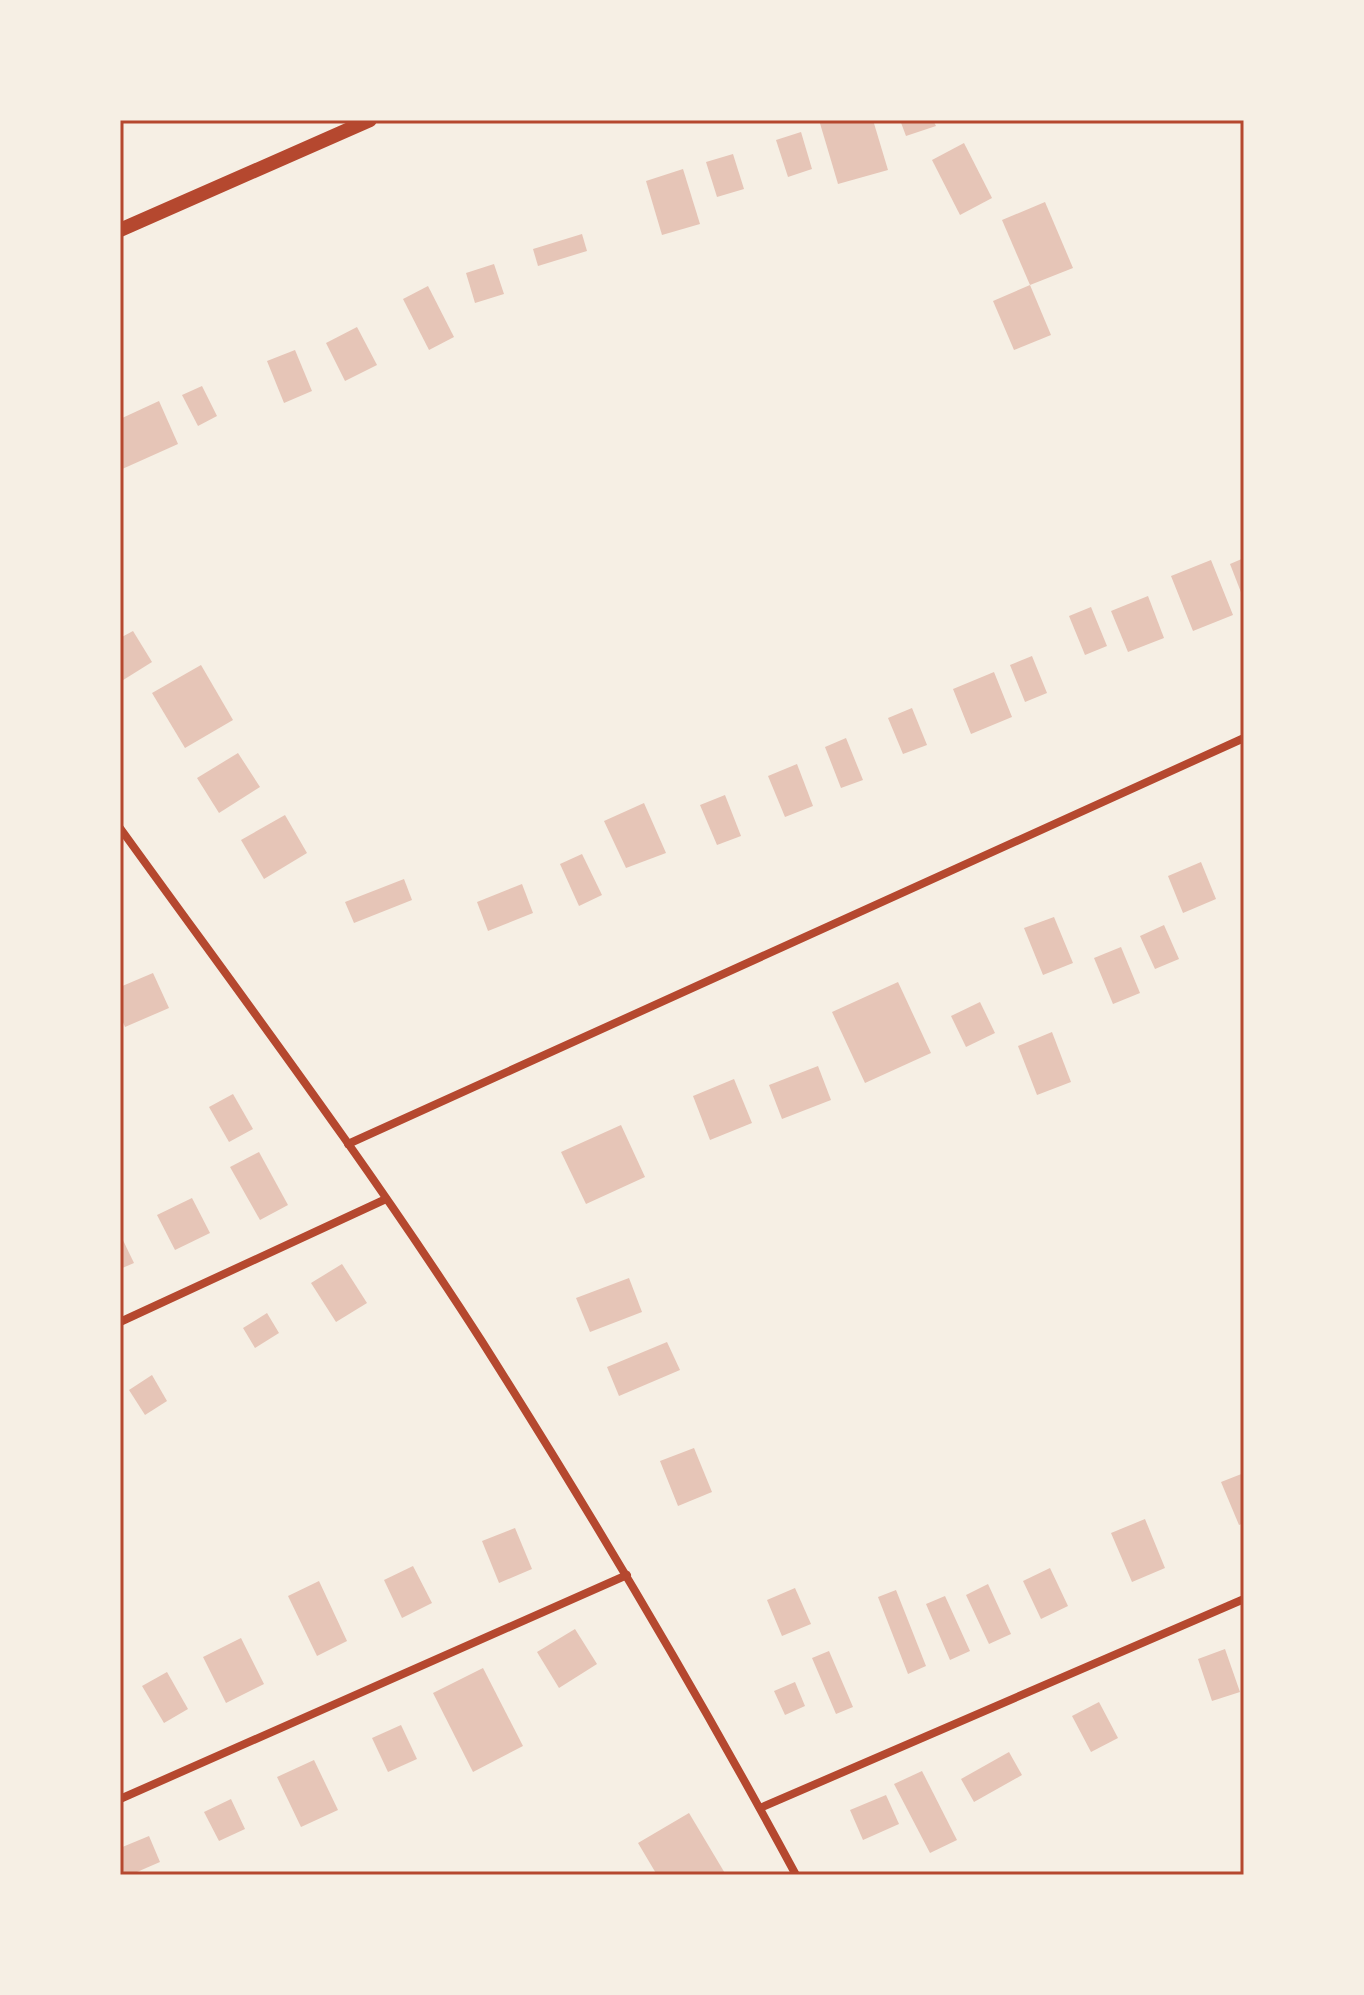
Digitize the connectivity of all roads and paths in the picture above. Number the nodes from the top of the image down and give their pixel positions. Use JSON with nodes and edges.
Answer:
{"nodes":[{"id":1,"x":370,"y":120,"type":"edge"},
{"id":2,"x":120,"y":230,"type":"edge"},
{"id":3,"x":1244,"y":738,"type":"edge"},
{"id":4,"x":120,"y":828,"type":"edge"},
{"id":5,"x":348,"y":1144,"type":"junction"},
{"id":6,"x":386,"y":1199,"type":"junction"},
{"id":7,"x":120,"y":1322,"type":"edge"},
{"id":8,"x":627,"y":1575,"type":"junction"},
{"id":9,"x":1244,"y":1599,"type":"edge"},
{"id":10,"x":120,"y":1799,"type":"edge"},
{"id":11,"x":760,"y":1808,"type":"junction"},
{"id":12,"x":796,"y":1875,"type":"edge"}],
"edges":[{"from":1,"to":2,"type":"street"},
{"from":3,"to":5,"type":"street"},
{"from":4,"to":5,"type":"street"},
{"from":5,"to":6,"type":"street"},
{"from":6,"to":7,"type":"street"},
{"from":6,"to":8,"type":"street"},
{"from":8,"to":10,"type":"street"},
{"from":8,"to":11,"type":"street"},
{"from":9,"to":11,"type":"street"},
{"from":11,"to":12,"type":"street"}]}
